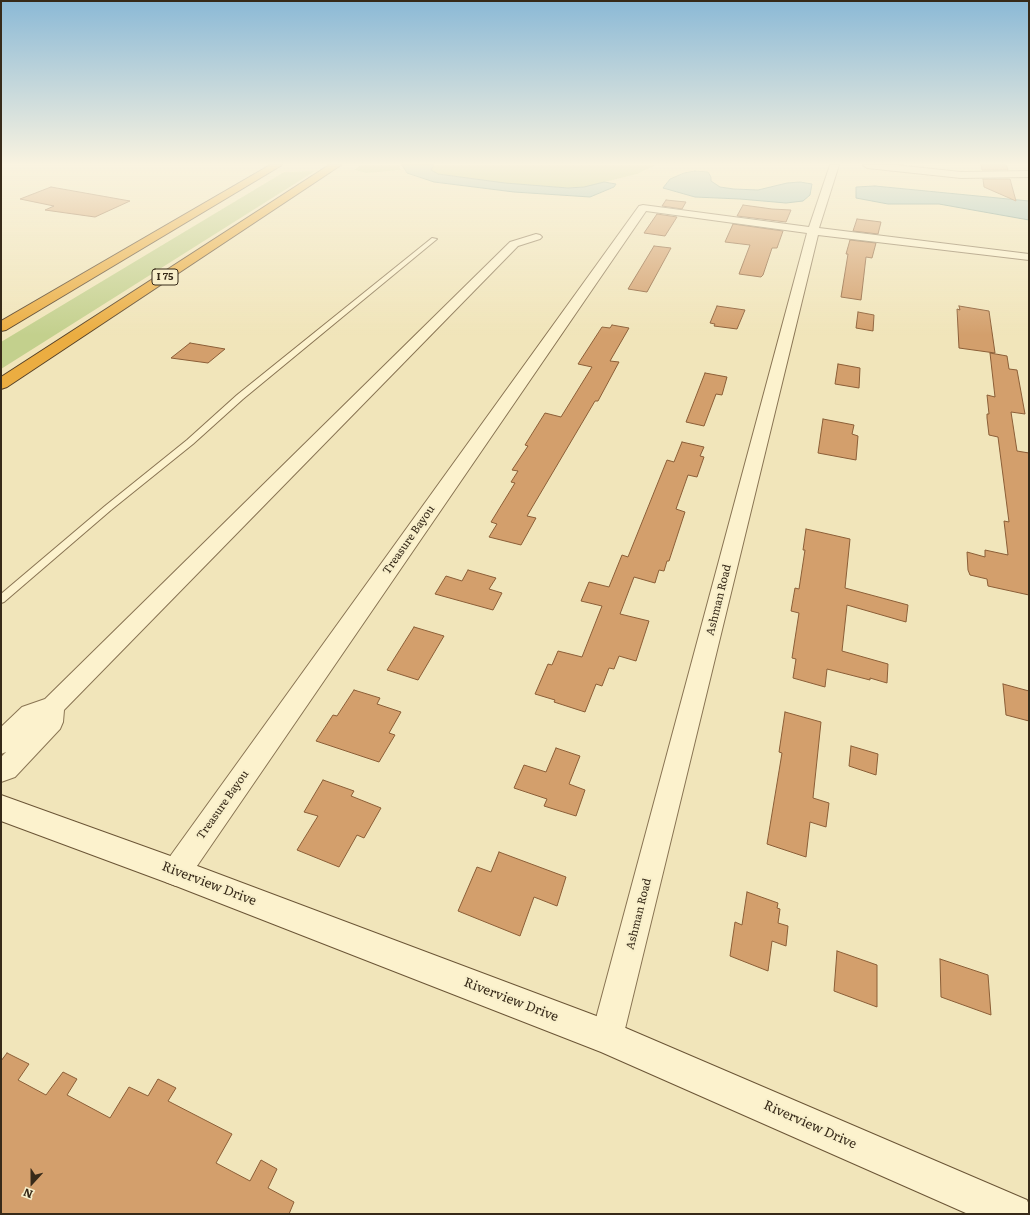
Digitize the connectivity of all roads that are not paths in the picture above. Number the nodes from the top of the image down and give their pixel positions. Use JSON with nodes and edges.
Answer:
{"nodes":[{"id":1,"x":180,"y":222,"type":"edge"},
{"id":2,"x":249,"y":222,"type":"edge"},
{"id":3,"x":633,"y":222,"type":"edge"},
{"id":4,"x":744,"y":222,"type":"edge"},
{"id":5,"x":816,"y":222,"type":"edge"},
{"id":6,"x":813,"y":231,"type":"junction"},
{"id":7,"x":536,"y":237,"type":"dead end"},
{"id":8,"x":434,"y":239,"type":"dead end"},
{"id":9,"x":1029,"y":257,"type":"edge"},
{"id":10,"x":1,"y":327,"type":"edge"},
{"id":11,"x":1,"y":384,"type":"edge"},
{"id":12,"x":1,"y":600,"type":"edge"},
{"id":13,"x":53,"y":706,"type":"junction"},
{"id":14,"x":1,"y":743,"type":"edge"},
{"id":15,"x":1,"y":771,"type":"edge"},
{"id":16,"x":1,"y":808,"type":"edge"},
{"id":17,"x":176,"y":872,"type":"junction"},
{"id":18,"x":607,"y":1037,"type":"junction"},
{"id":19,"x":1013,"y":1214,"type":"edge"}],
"edges":[{"from":1,"to":10,"type":"highway"},
{"from":2,"to":11,"type":"highway","number":"I 75"},
{"from":3,"to":17,"type":"street","name":"Treasure Bayou"},
{"from":4,"to":6,"type":"street","name":"Treasure Bayou"},
{"from":5,"to":6,"type":"street","name":"Ashman Road"},
{"from":6,"to":9,"type":"street"},
{"from":6,"to":18,"type":"street","name":"Ashman Road"},
{"from":7,"to":13,"type":"street"},
{"from":8,"to":12,"type":"lane"},
{"from":13,"to":14,"type":"street"},
{"from":13,"to":15,"type":"street"},
{"from":16,"to":17,"type":"street","name":"Riverview Drive"},
{"from":17,"to":18,"type":"street","name":"Riverview Drive"},
{"from":18,"to":19,"type":"street","name":"Riverview Drive"}]}
